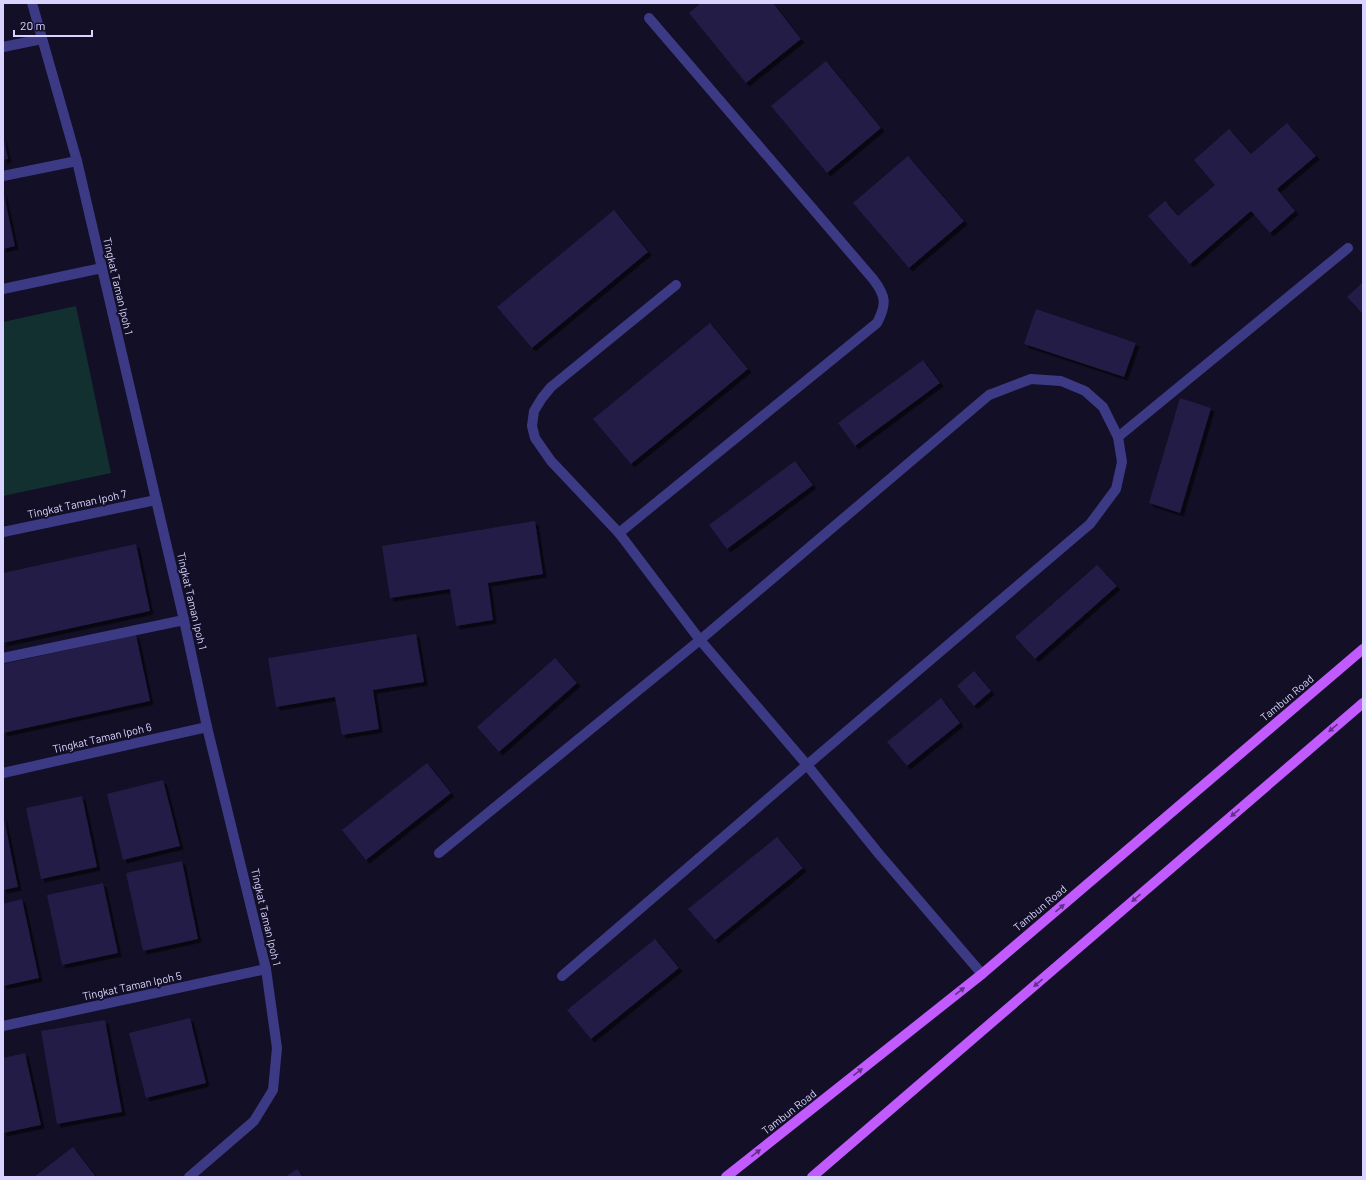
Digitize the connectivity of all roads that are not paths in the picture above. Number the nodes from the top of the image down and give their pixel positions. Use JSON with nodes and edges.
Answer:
{"nodes":[{"id":1,"x":32,"y":3,"type":"edge"},
{"id":2,"x":649,"y":18,"type":"dead end"},
{"id":3,"x":42,"y":39,"type":"junction"},
{"id":4,"x":3,"y":47,"type":"edge"},
{"id":5,"x":76,"y":161,"type":"junction"},
{"id":6,"x":3,"y":176,"type":"edge"},
{"id":7,"x":1348,"y":248,"type":"dead end"},
{"id":8,"x":102,"y":268,"type":"junction"},
{"id":9,"x":676,"y":285,"type":"dead end"},
{"id":10,"x":3,"y":289,"type":"edge"},
{"id":11,"x":1118,"y":437,"type":"junction"},
{"id":12,"x":156,"y":500,"type":"junction"},
{"id":13,"x":3,"y":532,"type":"edge"},
{"id":14,"x":619,"y":533,"type":"junction"},
{"id":15,"x":184,"y":620,"type":"junction"},
{"id":16,"x":700,"y":640,"type":"junction"},
{"id":17,"x":1363,"y":650,"type":"edge"},
{"id":18,"x":3,"y":658,"type":"edge"},
{"id":19,"x":1363,"y":703,"type":"edge"},
{"id":20,"x":207,"y":727,"type":"junction"},
{"id":21,"x":807,"y":765,"type":"junction"},
{"id":22,"x":3,"y":773,"type":"edge"},
{"id":23,"x":439,"y":852,"type":"dead end"},
{"id":24,"x":266,"y":969,"type":"junction"},
{"id":25,"x":982,"y":974,"type":"junction"},
{"id":26,"x":562,"y":976,"type":"dead end"},
{"id":27,"x":3,"y":1026,"type":"edge"},
{"id":28,"x":189,"y":1177,"type":"edge"},
{"id":29,"x":726,"y":1177,"type":"edge"},
{"id":30,"x":812,"y":1177,"type":"edge"}],
"edges":[{"from":1,"to":3,"type":"street","name":"Tingkat Taman Ipoh 1"},
{"from":2,"to":14,"type":"street"},
{"from":3,"to":4,"type":"street"},
{"from":3,"to":5,"type":"street","name":"Tingkat Taman Ipoh 1"},
{"from":5,"to":6,"type":"street"},
{"from":5,"to":8,"type":"street","name":"Tingkat Taman Ipoh 1"},
{"from":7,"to":11,"type":"street"},
{"from":8,"to":10,"type":"street"},
{"from":8,"to":12,"type":"street","name":"Tingkat Taman Ipoh 1"},
{"from":9,"to":14,"type":"street"},
{"from":11,"to":16,"type":"street"},
{"from":11,"to":21,"type":"street"},
{"from":12,"to":13,"type":"street","name":"Tingkat Taman Ipoh 7"},
{"from":12,"to":15,"type":"street","name":"Tingkat Taman Ipoh 1"},
{"from":14,"to":16,"type":"street"},
{"from":15,"to":18,"type":"street"},
{"from":15,"to":20,"type":"street","name":"Tingkat Taman Ipoh 1"},
{"from":16,"to":21,"type":"street"},
{"from":16,"to":23,"type":"street"},
{"from":25,"to":17,"type":"main road","name":"Tambun Road","one_way":true},
{"from":19,"to":30,"type":"main road","one_way":true},
{"from":20,"to":22,"type":"street","name":"Tingkat Taman Ipoh 6"},
{"from":20,"to":24,"type":"street","name":"Tingkat Taman Ipoh 1"},
{"from":21,"to":25,"type":"street"},
{"from":21,"to":26,"type":"street"},
{"from":24,"to":27,"type":"street","name":"Tingkat Taman Ipoh 5"},
{"from":24,"to":28,"type":"street","name":"Tingkat Taman Ipoh 1"},
{"from":29,"to":25,"type":"main road","name":"Tambun Road","one_way":true}]}
